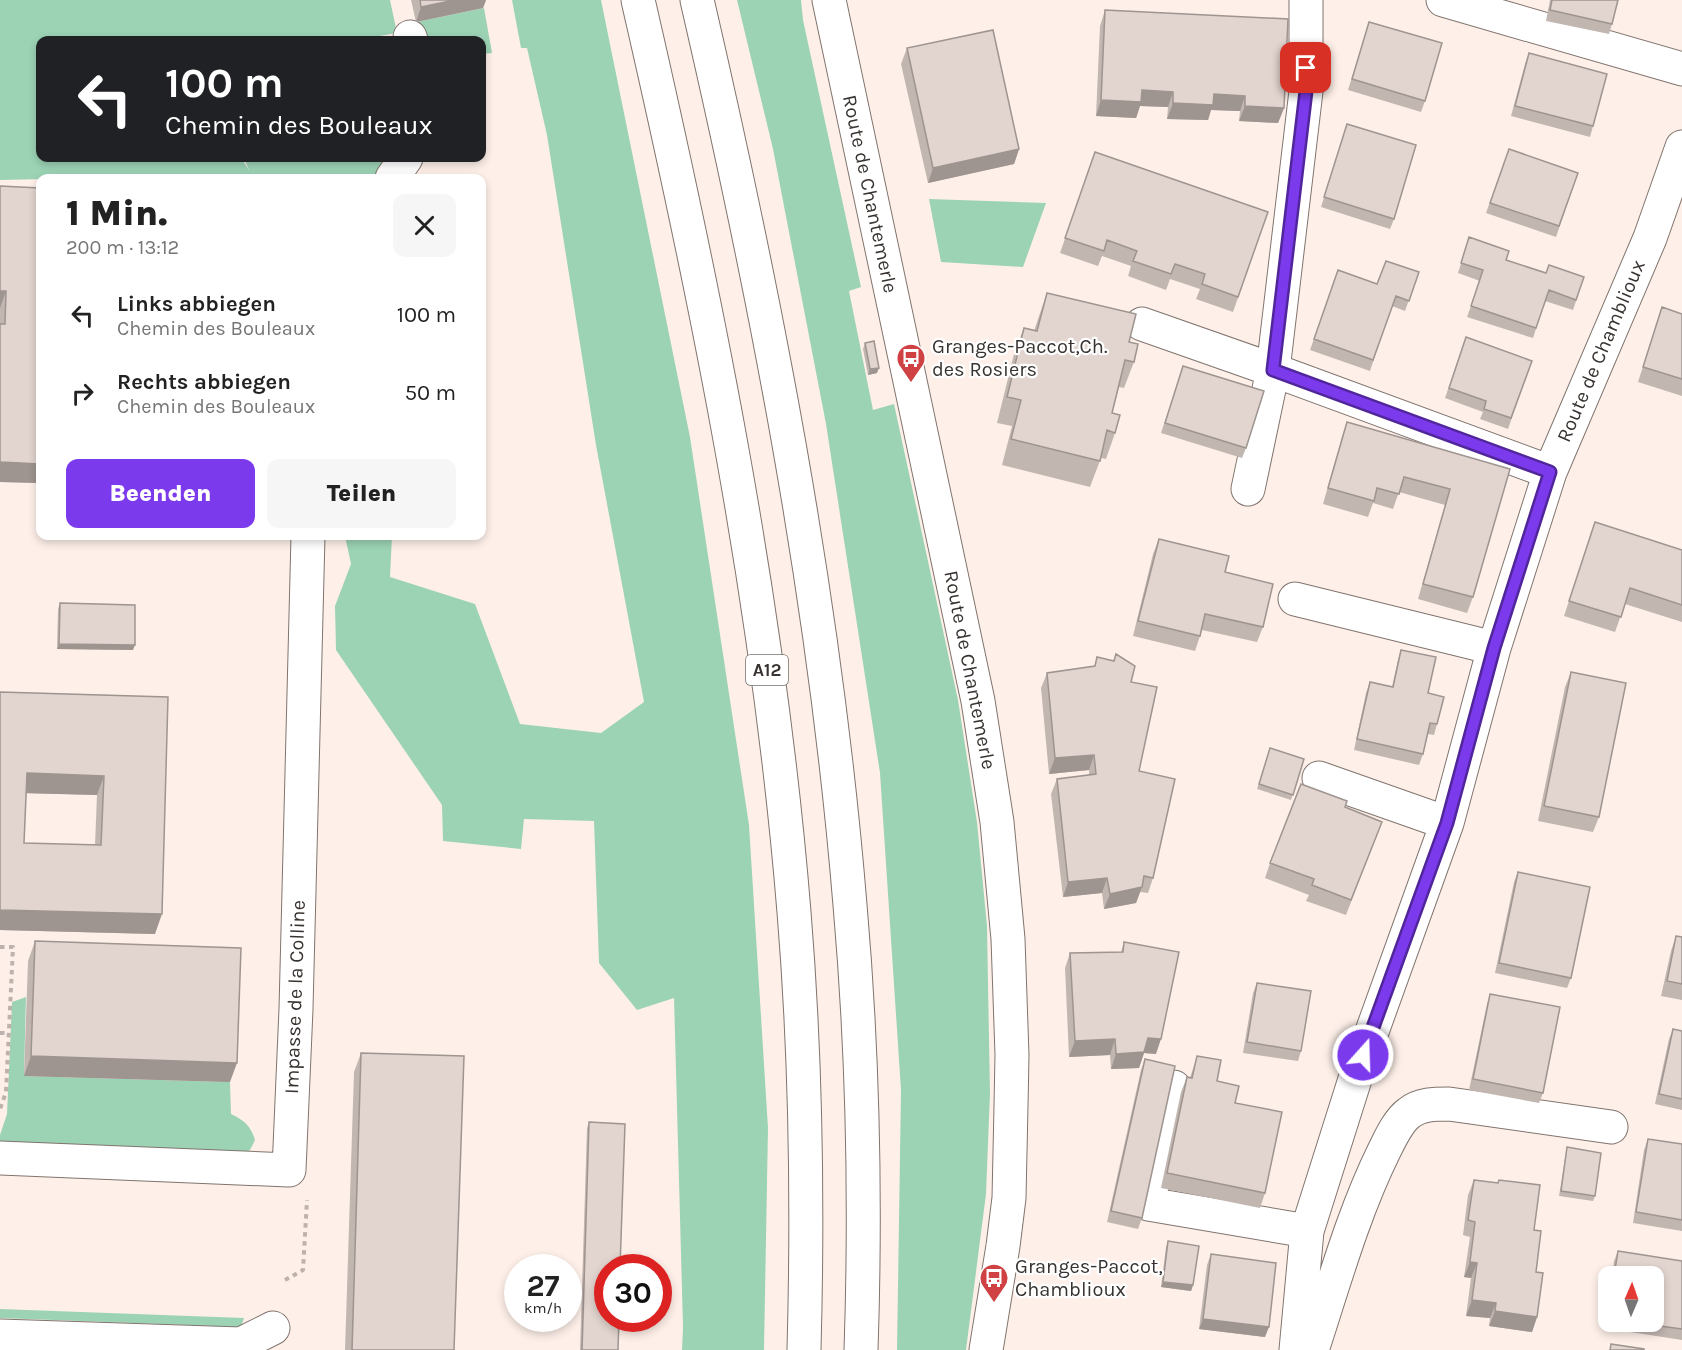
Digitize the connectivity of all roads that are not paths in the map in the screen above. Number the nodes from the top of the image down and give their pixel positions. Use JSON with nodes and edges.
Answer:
{"nodes":[{"id":1,"x":638,"y":0,"type":"edge"},
{"id":2,"x":697,"y":0,"type":"edge"},
{"id":3,"x":829,"y":0,"type":"edge"},
{"id":4,"x":1306,"y":0,"type":"edge"},
{"id":5,"x":1443,"y":0,"type":"edge"},
{"id":6,"x":1682,"y":69,"type":"edge"},
{"id":7,"x":1682,"y":147,"type":"edge"},
{"id":8,"x":1142,"y":324,"type":"dead end"},
{"id":9,"x":1273,"y":370,"type":"junction"},
{"id":10,"x":1550,"y":472,"type":"junction"},
{"id":11,"x":1248,"y":489,"type":"dead end"},
{"id":12,"x":308,"y":540,"type":"edge"},
{"id":13,"x":1295,"y":599,"type":"dead end"},
{"id":14,"x":1494,"y":648,"type":"junction"},
{"id":15,"x":1319,"y":778,"type":"dead end"},
{"id":16,"x":1447,"y":823,"type":"junction"},
{"id":17,"x":1173,"y":1087,"type":"edge"},
{"id":18,"x":1611,"y":1126,"type":"dead end"},
{"id":19,"x":0,"y":1158,"type":"edge"},
{"id":20,"x":1307,"y":1231,"type":"junction"},
{"id":21,"x":273,"y":1328,"type":"dead end"},
{"id":22,"x":0,"y":1335,"type":"edge"},
{"id":23,"x":804,"y":1350,"type":"edge"},
{"id":24,"x":861,"y":1350,"type":"edge"},
{"id":25,"x":986,"y":1350,"type":"edge"},
{"id":26,"x":1296,"y":1350,"type":"edge"},
{"id":27,"x":1312,"y":1350,"type":"edge"}],
"edges":[{"from":1,"to":23,"type":"main road","number":"A12"},
{"from":2,"to":24,"type":"main road"},
{"from":3,"to":25,"type":"main road","name":"Route de Chantemerle"},
{"from":4,"to":9,"type":"main road"},
{"from":5,"to":6,"type":"main road"},
{"from":7,"to":10,"type":"main road","name":"Route de Chamblioux"},
{"from":8,"to":9,"type":"main road"},
{"from":9,"to":10,"type":"main road"},
{"from":9,"to":11,"type":"main road"},
{"from":10,"to":14,"type":"main road","name":"Route de Chamblioux"},
{"from":12,"to":19,"type":"main road","name":"Impasse de la Colline"},
{"from":13,"to":14,"type":"main road"},
{"from":14,"to":16,"type":"main road","name":"Route de Chamblioux"},
{"from":15,"to":16,"type":"main road"},
{"from":16,"to":20,"type":"main road","name":"Route de Chamblioux"},
{"from":17,"to":20,"type":"main road"},
{"from":18,"to":27,"type":"main road"},
{"from":20,"to":26,"type":"main road","name":"Route de Chamblioux"},
{"from":21,"to":22,"type":"main road"}]}
